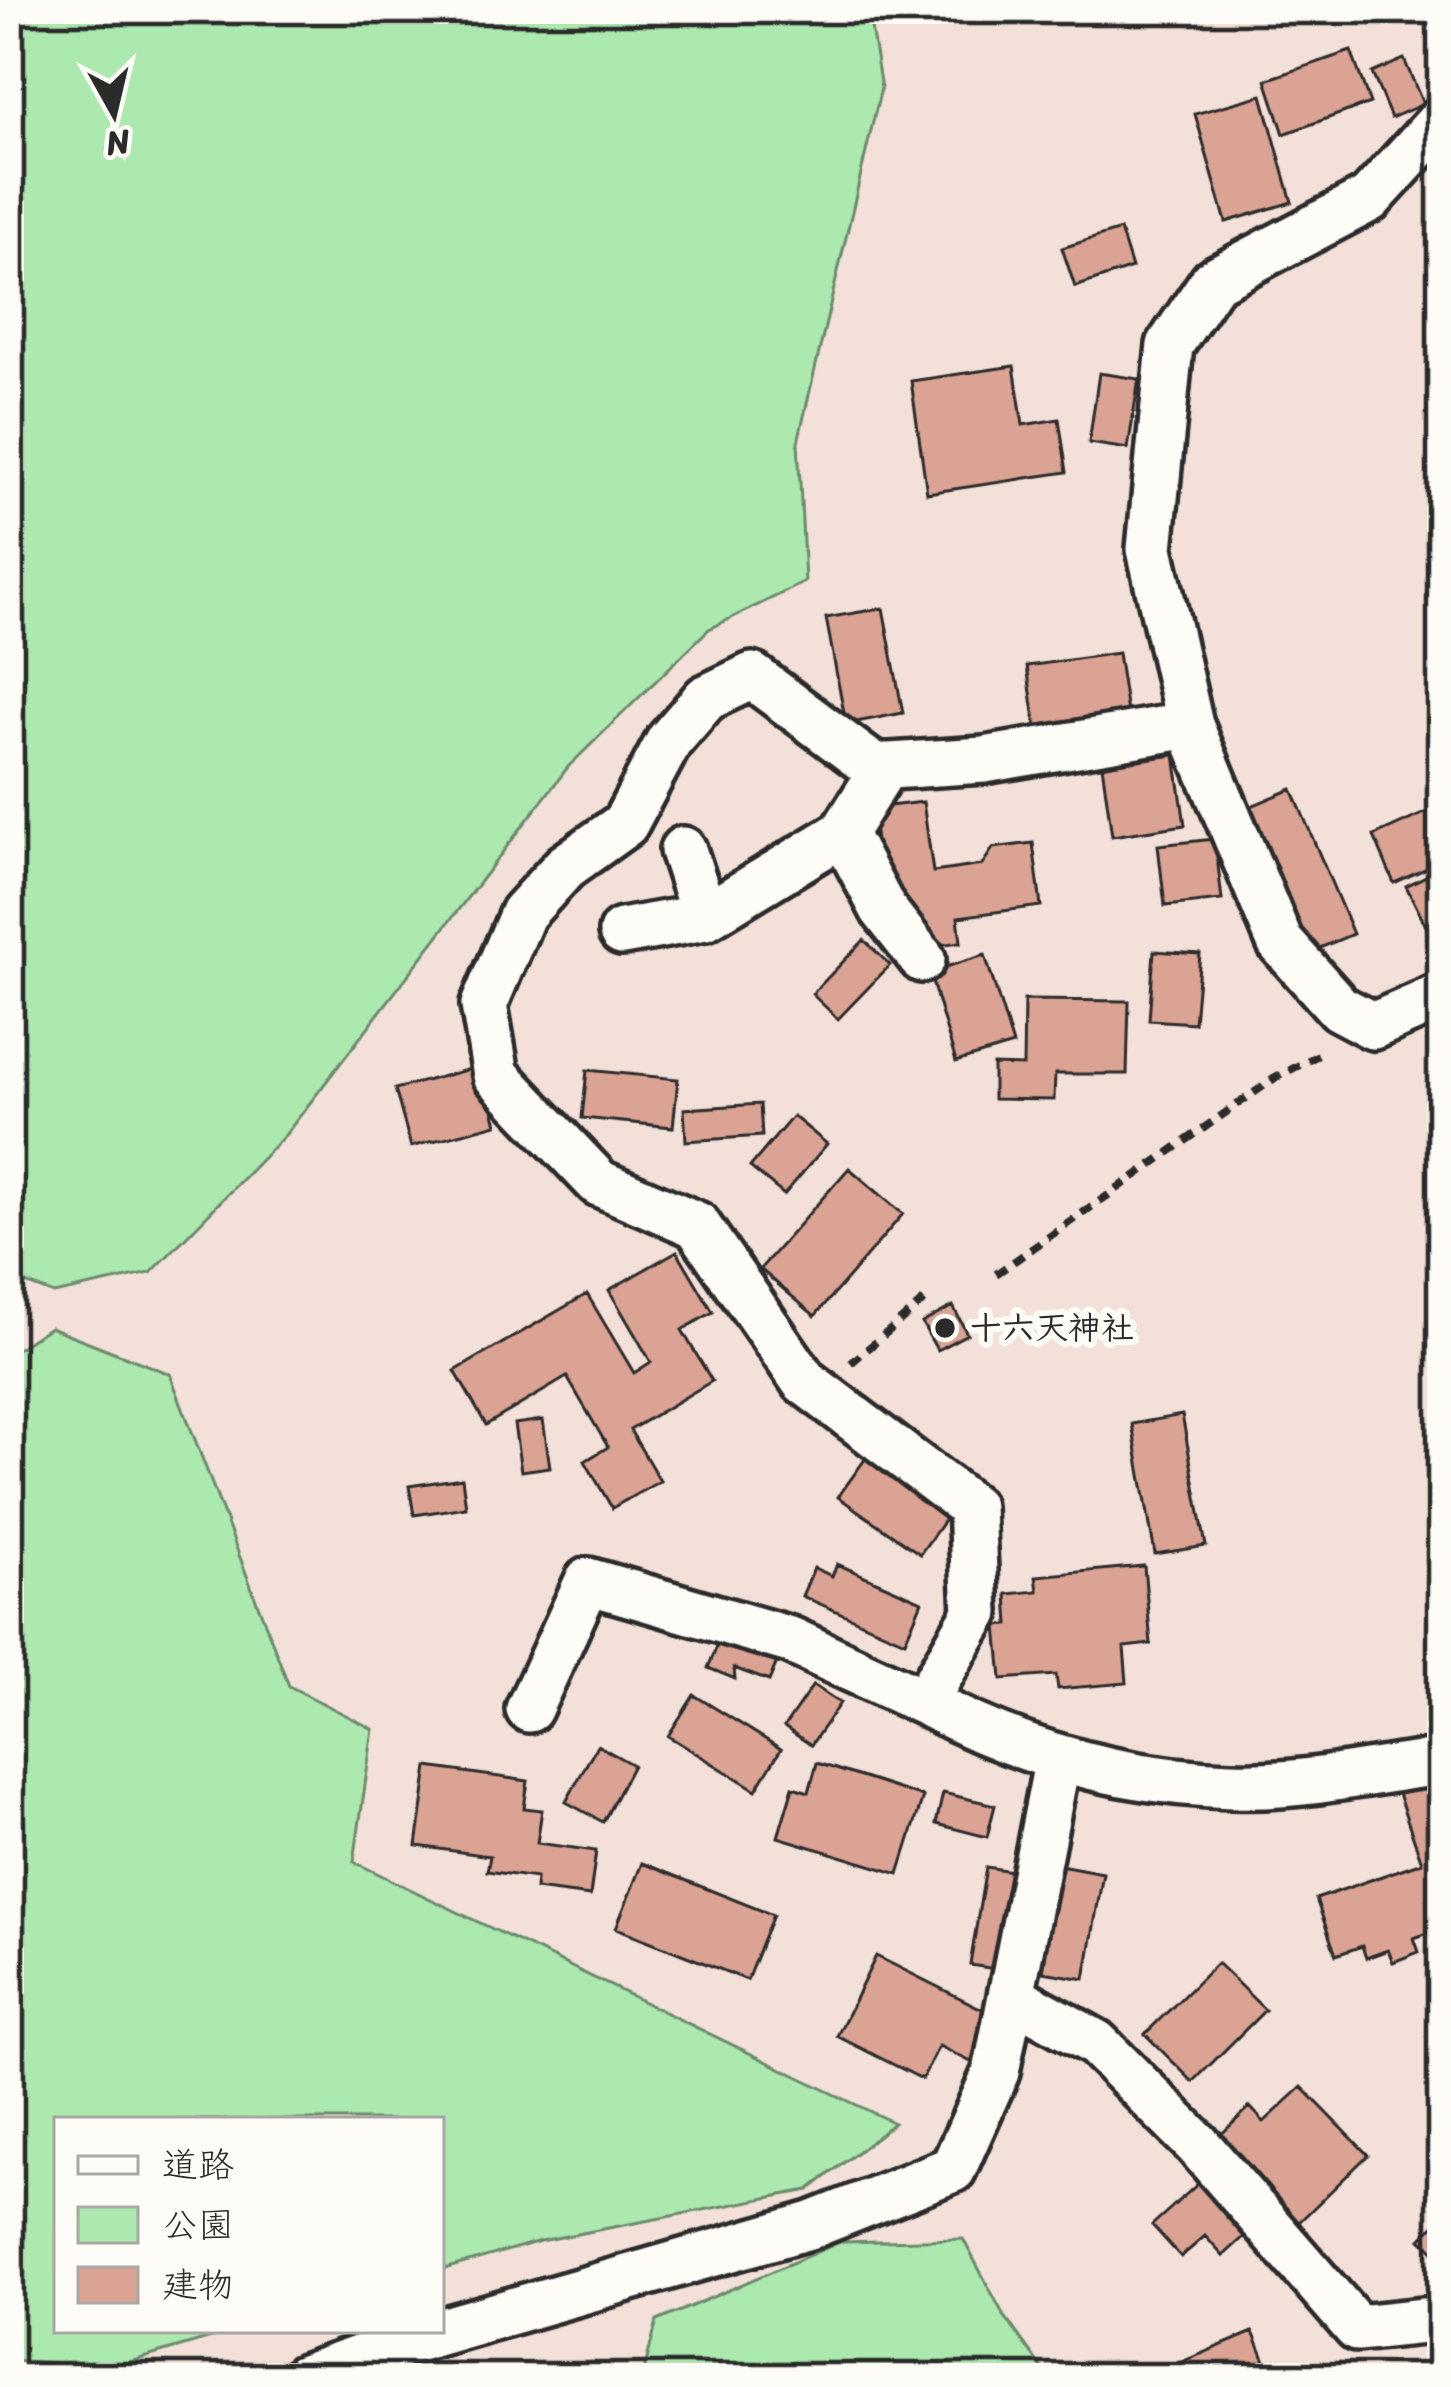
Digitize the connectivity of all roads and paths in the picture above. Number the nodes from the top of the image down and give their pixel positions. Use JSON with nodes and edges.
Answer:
{"nodes":[{"id":1,"x":1442,"y":119,"type":"edge"},
{"id":2,"x":1190,"y":725,"type":"junction"},
{"id":3,"x":885,"y":766,"type":"junction"},
{"id":4,"x":842,"y":833,"type":"junction"},
{"id":5,"x":682,"y":850,"type":"dead end"},
{"id":6,"x":706,"y":916,"type":"junction"},
{"id":7,"x":622,"y":932,"type":"dead end"},
{"id":8,"x":922,"y":959,"type":"dead end"},
{"id":9,"x":1442,"y":996,"type":"edge"},
{"id":10,"x":1373,"y":1026,"type":"junction"},
{"id":11,"x":996,"y":1274,"type":"dead end"},
{"id":12,"x":925,"y":1300,"type":"dead end"},
{"id":13,"x":818,"y":1392,"type":"junction"},
{"id":14,"x":924,"y":1702,"type":"junction"},
{"id":15,"x":529,"y":1709,"type":"dead end"},
{"id":16,"x":1058,"y":1758,"type":"junction"},
{"id":17,"x":1442,"y":1762,"type":"edge"},
{"id":18,"x":1011,"y":1996,"type":"junction"},
{"id":19,"x":1442,"y":2319,"type":"edge"},
{"id":20,"x":444,"y":2331,"type":"edge"},
{"id":21,"x":435,"y":2333,"type":"edge"},
{"id":22,"x":310,"y":2378,"type":"edge"}],
"edges":[{"from":1,"to":2,"type":"street"},
{"from":2,"to":3,"type":"street"},
{"from":2,"to":10,"type":"street"},
{"from":3,"to":4,"type":"street"},
{"from":3,"to":13,"type":"street"},
{"from":4,"to":6,"type":"street"},
{"from":4,"to":8,"type":"street"},
{"from":5,"to":6,"type":"street"},
{"from":6,"to":7,"type":"street"},
{"from":9,"to":10,"type":"street"},
{"from":10,"to":11,"type":"path"},
{"from":12,"to":13,"type":"path"},
{"from":13,"to":14,"type":"street"},
{"from":14,"to":15,"type":"street"},
{"from":14,"to":16,"type":"street"},
{"from":16,"to":17,"type":"street"},
{"from":16,"to":18,"type":"street"},
{"from":18,"to":19,"type":"street"},
{"from":18,"to":20,"type":"street"},
{"from":21,"to":22,"type":"street"}]}
